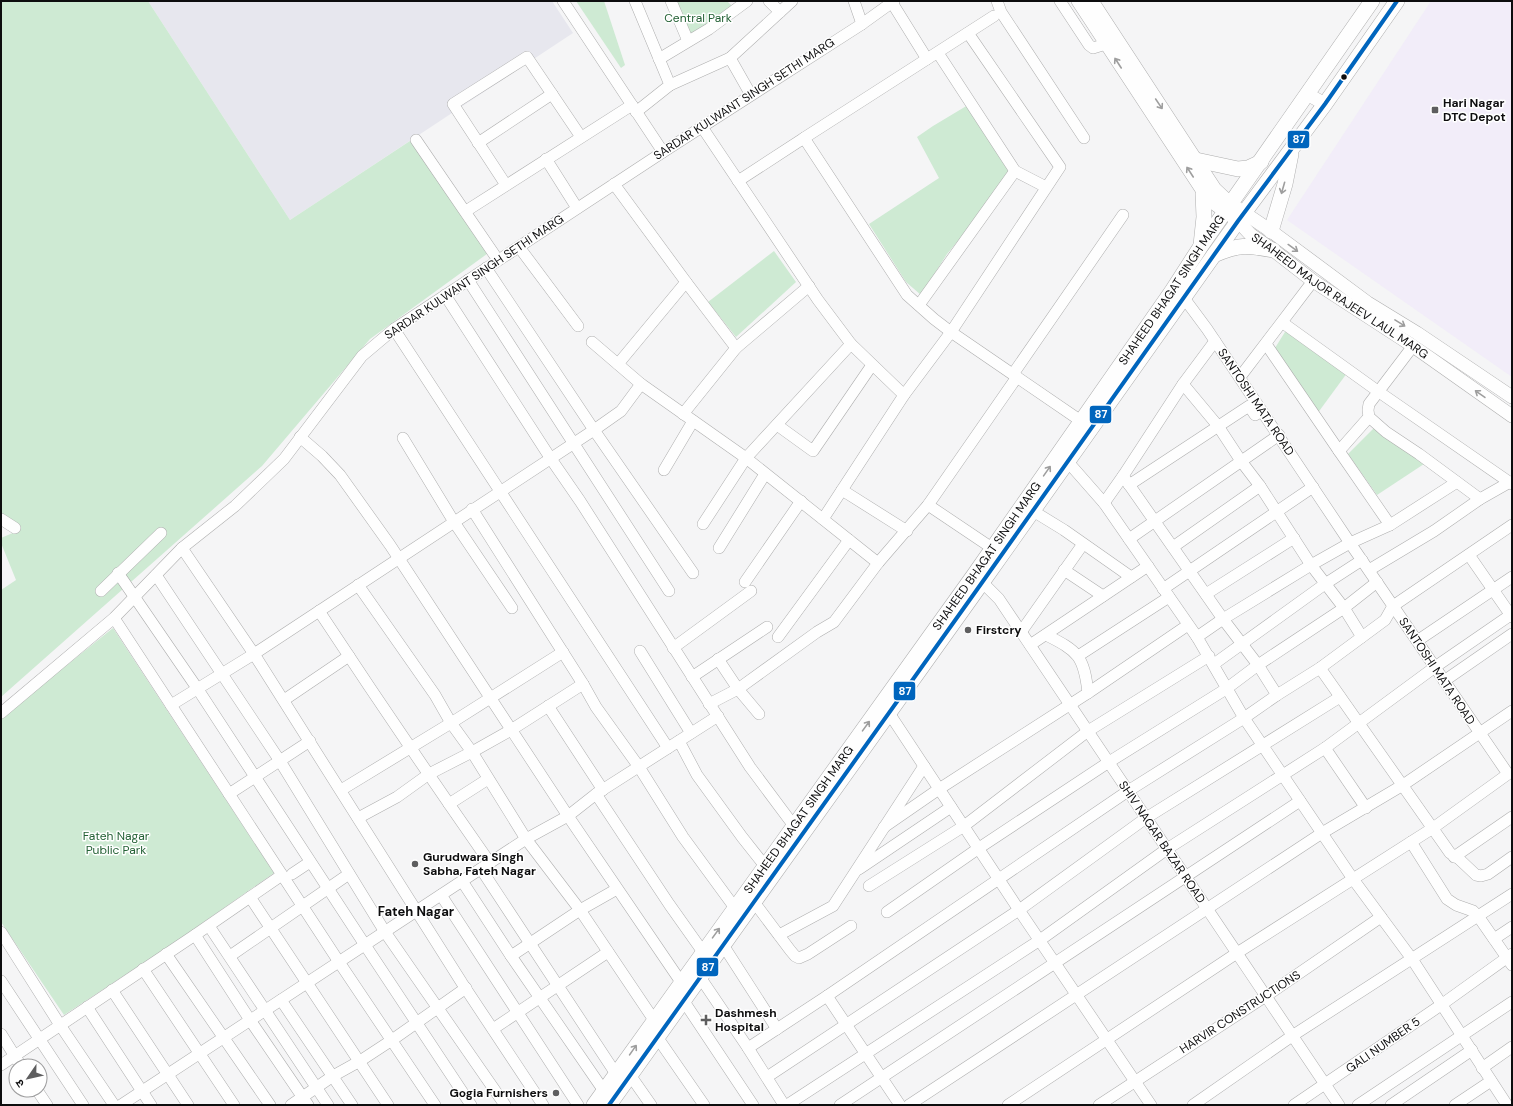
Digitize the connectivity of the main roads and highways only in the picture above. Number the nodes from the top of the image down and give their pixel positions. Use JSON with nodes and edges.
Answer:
{"nodes":[{"id":1,"x":1372,"y":1,"type":"edge"},
{"id":2,"x":1397,"y":1,"type":"edge"},
{"id":3,"x":1292,"y":150,"type":"junction"},
{"id":4,"x":1196,"y":160,"type":"road end"},
{"id":5,"x":1261,"y":162,"type":"junction"},
{"id":6,"x":1204,"y":193,"type":"road end"},
{"id":7,"x":1271,"y":230,"type":"road end"},
{"id":8,"x":1201,"y":246,"type":"junction"},
{"id":9,"x":1273,"y":250,"type":"road end"},
{"id":10,"x":1214,"y":255,"type":"junction"},
{"id":11,"x":978,"y":578,"type":"junction"},
{"id":12,"x":623,"y":1075,"type":"junction"},
{"id":13,"x":606,"y":1098,"type":"edge"},
{"id":14,"x":594,"y":1105,"type":"edge"}],
"edges":[{"from":1,"to":5,"type":"main road","name":"SHAHEED BHAGAT SINGH MARG"},
{"from":2,"to":3,"type":"main road"},
{"from":3,"to":7,"type":"main road","one_way":true},
{"from":3,"to":10,"type":"main road"},
{"from":4,"to":5,"type":"main road"},
{"from":5,"to":8,"type":"main road","name":"SHAHEED BHAGAT SINGH MARG"},
{"from":6,"to":8,"type":"main road"},
{"from":11,"to":8,"type":"main road","name":"SHAHEED BHAGAT SINGH MARG","one_way":true},
{"from":9,"to":10,"type":"main road"},
{"from":10,"to":11,"type":"main road"},
{"from":12,"to":11,"type":"main road","name":"SHAHEED BHAGAT SINGH MARG","one_way":true},
{"from":11,"to":12,"type":"main road"},
{"from":12,"to":13,"type":"main road"},
{"from":13,"to":14,"type":"main road"}]}
